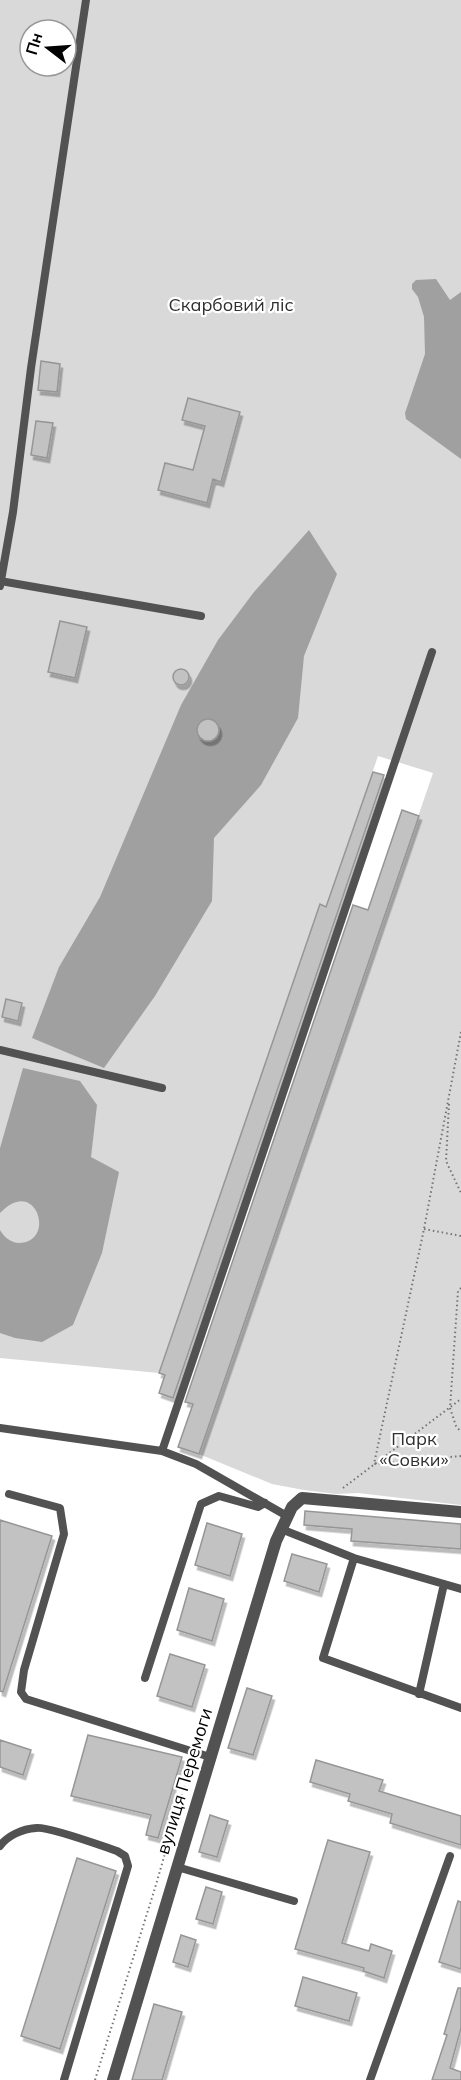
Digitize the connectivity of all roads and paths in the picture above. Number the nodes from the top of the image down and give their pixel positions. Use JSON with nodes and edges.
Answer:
{"nodes":[{"id":1,"x":86,"y":0,"type":"edge"},
{"id":2,"x":0,"y":581,"type":"edge"},
{"id":3,"x":0,"y":586,"type":"edge"},
{"id":4,"x":201,"y":616,"type":"dead end"},
{"id":5,"x":432,"y":652,"type":"dead end"},
{"id":6,"x":461,"y":1032,"type":"edge"},
{"id":7,"x":0,"y":1050,"type":"edge"},
{"id":8,"x":162,"y":1088,"type":"dead end"},
{"id":9,"x":450,"y":1092,"type":"junction"},
{"id":10,"x":461,"y":1193,"type":"edge"},
{"id":11,"x":424,"y":1229,"type":"junction"},
{"id":12,"x":461,"y":1236,"type":"edge"},
{"id":13,"x":461,"y":1288,"type":"edge"},
{"id":14,"x":461,"y":1399,"type":"edge"},
{"id":15,"x":450,"y":1408,"type":"junction"},
{"id":16,"x":0,"y":1428,"type":"edge"},
{"id":17,"x":461,"y":1432,"type":"edge"},
{"id":18,"x":162,"y":1451,"type":"junction"},
{"id":19,"x":461,"y":1456,"type":"edge"},
{"id":20,"x":374,"y":1464,"type":"junction"},
{"id":21,"x":9,"y":1494,"type":"dead end"},
{"id":22,"x":336,"y":1494,"type":"dead end"},
{"id":23,"x":265,"y":1503,"type":"junction"},
{"id":24,"x":461,"y":1512,"type":"edge"},
{"id":25,"x":287,"y":1516,"type":"junction"},
{"id":26,"x":281,"y":1529,"type":"junction"},
{"id":27,"x":354,"y":1558,"type":"junction"},
{"id":28,"x":444,"y":1584,"type":"junction"},
{"id":29,"x":461,"y":1589,"type":"edge"},
{"id":30,"x":145,"y":1678,"type":"dead end"},
{"id":31,"x":419,"y":1694,"type":"junction"},
{"id":32,"x":461,"y":1708,"type":"edge"},
{"id":33,"x":195,"y":1753,"type":"junction"},
{"id":34,"x":210,"y":1757,"type":"junction"},
{"id":35,"x":0,"y":1846,"type":"edge"},
{"id":36,"x":450,"y":1856,"type":"dead end"},
{"id":37,"x":177,"y":1867,"type":"junction"},
{"id":38,"x":294,"y":1901,"type":"dead end"},
{"id":39,"x":64,"y":2080,"type":"edge"},
{"id":40,"x":95,"y":2080,"type":"edge"},
{"id":41,"x":112,"y":2080,"type":"edge"},
{"id":42,"x":370,"y":2080,"type":"edge"}],
"edges":[{"from":1,"to":2,"type":"lane"},
{"from":2,"to":3,"type":"lane"},
{"from":2,"to":4,"type":"lane"},
{"from":5,"to":18,"type":"lane"},
{"from":6,"to":9,"type":"path"},
{"from":7,"to":8,"type":"lane"},
{"from":9,"to":10,"type":"path"},
{"from":9,"to":11,"type":"path"},
{"from":11,"to":12,"type":"path"},
{"from":11,"to":20,"type":"path"},
{"from":13,"to":15,"type":"path"},
{"from":14,"to":15,"type":"path"},
{"from":15,"to":17,"type":"path"},
{"from":15,"to":20,"type":"path"},
{"from":16,"to":18,"type":"lane"},
{"from":18,"to":23,"type":"lane"},
{"from":19,"to":20,"type":"path"},
{"from":20,"to":22,"type":"path"},
{"from":21,"to":33,"type":"lane"},
{"from":23,"to":25,"type":"lane"},
{"from":23,"to":30,"type":"lane"},
{"from":24,"to":25,"type":"street","name":"вулиця Перемоги"},
{"from":25,"to":26,"type":"street","name":"вулиця Перемоги"},
{"from":26,"to":27,"type":"lane"},
{"from":26,"to":34,"type":"street","name":"вулиця Перемоги"},
{"from":27,"to":28,"type":"lane"},
{"from":27,"to":31,"type":"lane"},
{"from":28,"to":29,"type":"lane"},
{"from":28,"to":31,"type":"lane"},
{"from":31,"to":32,"type":"lane"},
{"from":33,"to":34,"type":"lane"},
{"from":33,"to":40,"type":"path"},
{"from":34,"to":37,"type":"street","name":"вулиця Перемоги"},
{"from":35,"to":39,"type":"lane"},
{"from":36,"to":42,"type":"lane"},
{"from":37,"to":38,"type":"lane"},
{"from":37,"to":41,"type":"street","name":"вулиця Перемоги"}]}
